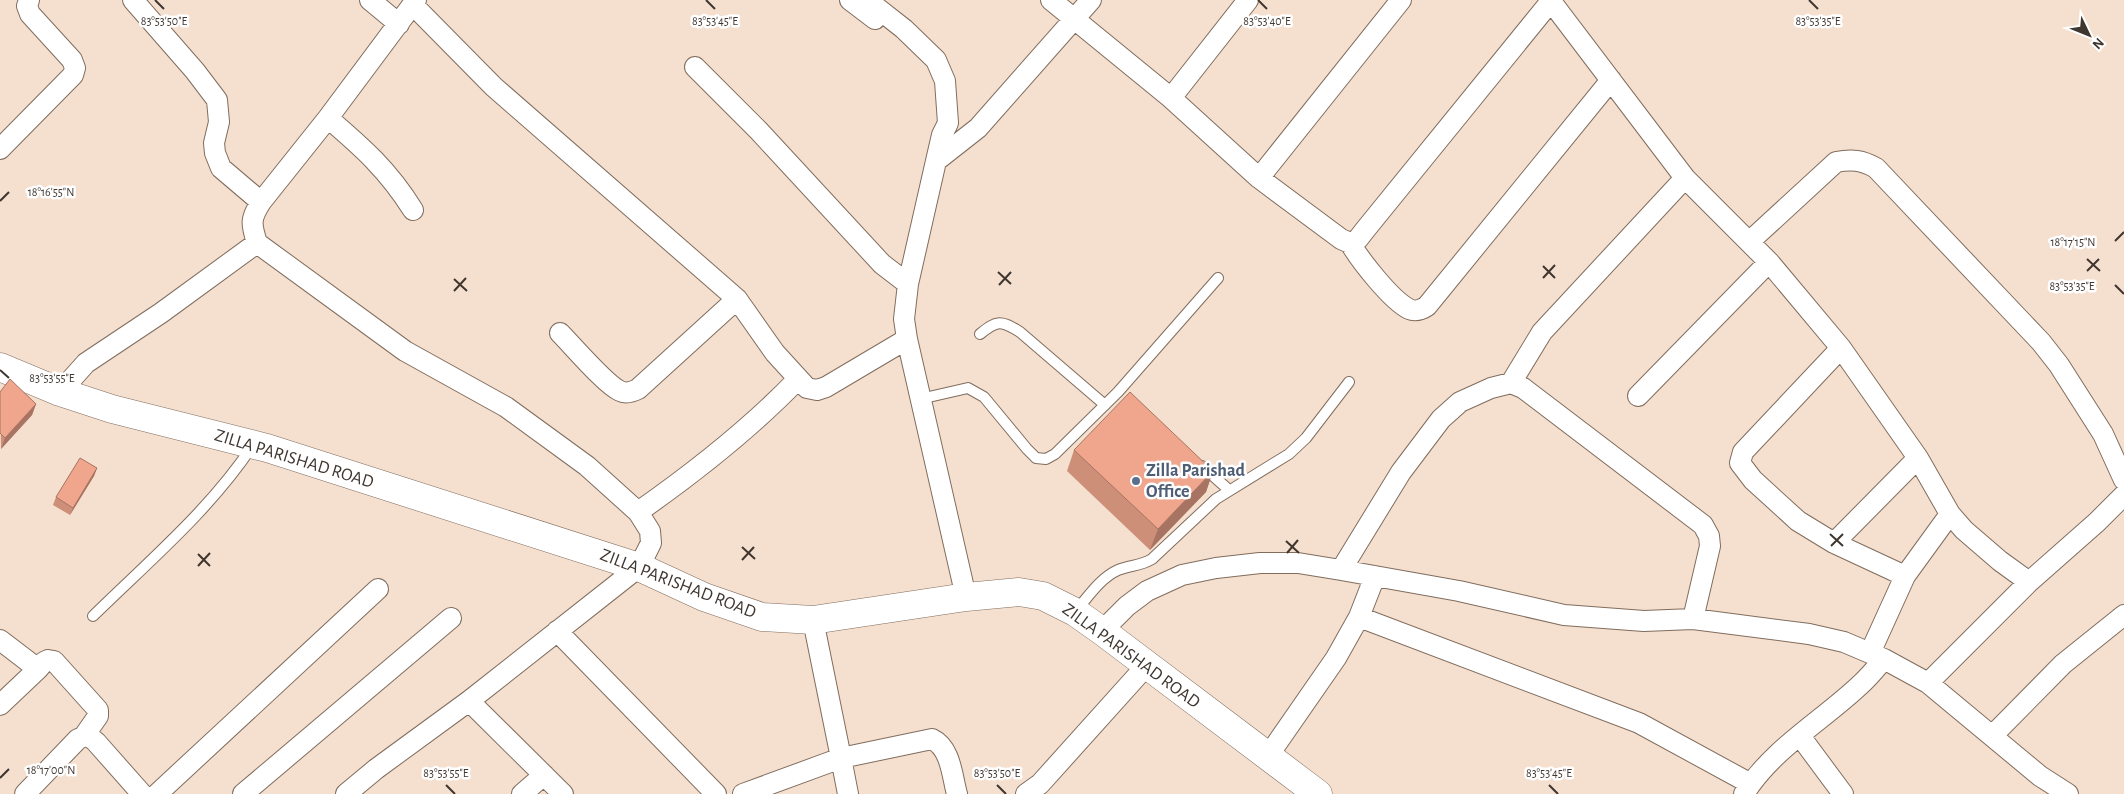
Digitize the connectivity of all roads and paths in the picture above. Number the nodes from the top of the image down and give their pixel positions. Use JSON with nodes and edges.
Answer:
{"nodes":[{"id":1,"x":29,"y":0,"type":"edge"},
{"id":2,"x":133,"y":0,"type":"edge"},
{"id":3,"x":370,"y":0,"type":"edge"},
{"id":4,"x":850,"y":0,"type":"edge"},
{"id":5,"x":867,"y":0,"type":"edge"},
{"id":6,"x":1050,"y":0,"type":"edge"},
{"id":7,"x":1091,"y":0,"type":"edge"},
{"id":8,"x":1248,"y":0,"type":"edge"},
{"id":9,"x":1401,"y":0,"type":"edge"},
{"id":10,"x":1551,"y":0,"type":"edge"},
{"id":11,"x":415,"y":2,"type":"edge"},
{"id":12,"x":1076,"y":19,"type":"junction"},
{"id":13,"x":399,"y":24,"type":"junction"},
{"id":14,"x":695,"y":67,"type":"dead end"},
{"id":15,"x":1611,"y":80,"type":"junction"},
{"id":16,"x":1171,"y":98,"type":"junction"},
{"id":17,"x":328,"y":118,"type":"junction"},
{"id":18,"x":942,"y":134,"type":"junction"},
{"id":19,"x":0,"y":149,"type":"edge"},
{"id":20,"x":936,"y":161,"type":"junction"},
{"id":21,"x":1259,"y":178,"type":"junction"},
{"id":22,"x":1685,"y":178,"type":"junction"},
{"id":23,"x":261,"y":202,"type":"junction"},
{"id":24,"x":413,"y":210,"type":"dead end"},
{"id":25,"x":1749,"y":242,"type":"junction"},
{"id":26,"x":257,"y":243,"type":"junction"},
{"id":27,"x":1350,"y":243,"type":"junction"},
{"id":28,"x":1769,"y":262,"type":"junction"},
{"id":29,"x":1218,"y":278,"type":"dead end"},
{"id":30,"x":908,"y":284,"type":"junction"},
{"id":31,"x":737,"y":298,"type":"junction"},
{"id":32,"x":560,"y":333,"type":"dead end"},
{"id":33,"x":980,"y":334,"type":"dead end"},
{"id":34,"x":907,"y":339,"type":"junction"},
{"id":35,"x":1841,"y":348,"type":"junction"},
{"id":36,"x":0,"y":367,"type":"edge"},
{"id":37,"x":798,"y":379,"type":"junction"},
{"id":38,"x":1349,"y":382,"type":"dead end"},
{"id":39,"x":1511,"y":383,"type":"junction"},
{"id":40,"x":60,"y":392,"type":"junction"},
{"id":41,"x":1638,"y":396,"type":"dead end"},
{"id":42,"x":920,"y":399,"type":"junction"},
{"id":43,"x":1105,"y":404,"type":"junction"},
{"id":44,"x":253,"y":444,"type":"junction"},
{"id":45,"x":1192,"y":457,"type":"edge"},
{"id":46,"x":1918,"y":458,"type":"junction"},
{"id":47,"x":2124,"y":480,"type":"edge"},
{"id":48,"x":1229,"y":490,"type":"junction"},
{"id":49,"x":2124,"y":495,"type":"edge"},
{"id":50,"x":638,"y":512,"type":"junction"},
{"id":51,"x":1950,"y":514,"type":"junction"},
{"id":52,"x":1834,"y":543,"type":"junction"},
{"id":53,"x":639,"y":567,"type":"junction"},
{"id":54,"x":1341,"y":570,"type":"junction"},
{"id":55,"x":1375,"y":576,"type":"junction"},
{"id":56,"x":1905,"y":576,"type":"junction"},
{"id":57,"x":2029,"y":582,"type":"junction"},
{"id":58,"x":378,"y":589,"type":"dead end"},
{"id":59,"x":966,"y":597,"type":"junction"},
{"id":60,"x":1075,"y":612,"type":"junction"},
{"id":61,"x":2124,"y":615,"type":"edge"},
{"id":62,"x":93,"y":616,"type":"dead end"},
{"id":63,"x":1359,"y":617,"type":"junction"},
{"id":64,"x":451,"y":618,"type":"dead end"},
{"id":65,"x":1693,"y":619,"type":"junction"},
{"id":66,"x":813,"y":620,"type":"junction"},
{"id":67,"x":557,"y":631,"type":"junction"},
{"id":68,"x":1102,"y":631,"type":"junction"},
{"id":69,"x":0,"y":640,"type":"edge"},
{"id":70,"x":1877,"y":656,"type":"junction"},
{"id":71,"x":1148,"y":665,"type":"junction"},
{"id":72,"x":38,"y":669,"type":"junction"},
{"id":73,"x":1928,"y":683,"type":"junction"},
{"id":74,"x":468,"y":701,"type":"junction"},
{"id":75,"x":0,"y":706,"type":"edge"},
{"id":76,"x":84,"y":736,"type":"junction"},
{"id":77,"x":1800,"y":736,"type":"junction"},
{"id":78,"x":1992,"y":736,"type":"junction"},
{"id":79,"x":1268,"y":756,"type":"junction"},
{"id":80,"x":841,"y":758,"type":"junction"},
{"id":81,"x":544,"y":775,"type":"junction"},
{"id":82,"x":1747,"y":789,"type":"edge"},
{"id":83,"x":26,"y":794,"type":"edge"},
{"id":84,"x":142,"y":794,"type":"edge"},
{"id":85,"x":157,"y":794,"type":"edge"},
{"id":86,"x":243,"y":794,"type":"edge"},
{"id":87,"x":346,"y":794,"type":"edge"},
{"id":88,"x":522,"y":794,"type":"edge"},
{"id":89,"x":563,"y":794,"type":"edge"},
{"id":90,"x":716,"y":794,"type":"edge"},
{"id":91,"x":743,"y":794,"type":"edge"},
{"id":92,"x":848,"y":794,"type":"edge"},
{"id":93,"x":957,"y":794,"type":"edge"},
{"id":94,"x":1026,"y":794,"type":"edge"},
{"id":95,"x":1318,"y":794,"type":"edge"},
{"id":96,"x":1843,"y":794,"type":"edge"},
{"id":97,"x":2068,"y":794,"type":"edge"}],
"edges":[{"from":1,"to":19,"type":"street"},
{"from":2,"to":23,"type":"street"},
{"from":3,"to":13,"type":"street"},
{"from":4,"to":18,"type":"street"},
{"from":5,"to":18,"type":"street"},
{"from":6,"to":12,"type":"street"},
{"from":7,"to":12,"type":"street"},
{"from":8,"to":16,"type":"street"},
{"from":9,"to":21,"type":"street"},
{"from":10,"to":15,"type":"street"},
{"from":10,"to":27,"type":"street"},
{"from":11,"to":13,"type":"street"},
{"from":11,"to":31,"type":"street"},
{"from":12,"to":16,"type":"street"},
{"from":12,"to":20,"type":"street"},
{"from":13,"to":17,"type":"street"},
{"from":14,"to":30,"type":"street"},
{"from":15,"to":22,"type":"street"},
{"from":15,"to":27,"type":"street"},
{"from":16,"to":21,"type":"street"},
{"from":17,"to":23,"type":"street"},
{"from":17,"to":24,"type":"street"},
{"from":18,"to":20,"type":"street"},
{"from":20,"to":30,"type":"street"},
{"from":21,"to":27,"type":"street"},
{"from":22,"to":25,"type":"street"},
{"from":22,"to":39,"type":"street"},
{"from":23,"to":26,"type":"street"},
{"from":25,"to":28,"type":"street"},
{"from":25,"to":47,"type":"street"},
{"from":26,"to":40,"type":"street"},
{"from":26,"to":50,"type":"street"},
{"from":28,"to":35,"type":"street"},
{"from":28,"to":41,"type":"street"},
{"from":29,"to":43,"type":"lane"},
{"from":30,"to":34,"type":"street"},
{"from":31,"to":32,"type":"street"},
{"from":31,"to":37,"type":"street"},
{"from":33,"to":43,"type":"lane"},
{"from":34,"to":37,"type":"street"},
{"from":34,"to":42,"type":"street"},
{"from":35,"to":46,"type":"street"},
{"from":35,"to":52,"type":"street"},
{"from":36,"to":40,"type":"main road","name":"ZILLA PARISHAD ROAD"},
{"from":37,"to":50,"type":"street"},
{"from":38,"to":48,"type":"lane"},
{"from":39,"to":54,"type":"street"},
{"from":39,"to":65,"type":"street"},
{"from":40,"to":44,"type":"main road","name":"ZILLA PARISHAD ROAD"},
{"from":42,"to":43,"type":"lane"},
{"from":42,"to":59,"type":"street"},
{"from":44,"to":53,"type":"main road","name":"ZILLA PARISHAD ROAD"},
{"from":44,"to":62,"type":"lane"},
{"from":45,"to":48,"type":"lane"},
{"from":46,"to":51,"type":"street"},
{"from":46,"to":52,"type":"street"},
{"from":48,"to":60,"type":"lane"},
{"from":49,"to":57,"type":"street"},
{"from":50,"to":53,"type":"street"},
{"from":51,"to":56,"type":"street"},
{"from":51,"to":57,"type":"street"},
{"from":52,"to":56,"type":"street"},
{"from":53,"to":66,"type":"main road","name":"ZILLA PARISHAD ROAD"},
{"from":53,"to":67,"type":"street"},
{"from":54,"to":55,"type":"street"},
{"from":54,"to":68,"type":"street"},
{"from":55,"to":63,"type":"street"},
{"from":55,"to":65,"type":"street"},
{"from":56,"to":70,"type":"street"},
{"from":57,"to":73,"type":"street"},
{"from":58,"to":85,"type":"street"},
{"from":59,"to":60,"type":"main road","name":"ZILLA PARISHAD ROAD"},
{"from":59,"to":66,"type":"main road","name":"ZILLA PARISHAD ROAD"},
{"from":60,"to":68,"type":"main road","name":"ZILLA PARISHAD ROAD"},
{"from":61,"to":78,"type":"street"},
{"from":63,"to":79,"type":"street"},
{"from":63,"to":82,"type":"street"},
{"from":64,"to":86,"type":"street"},
{"from":65,"to":70,"type":"street"},
{"from":66,"to":80,"type":"street"},
{"from":67,"to":74,"type":"street"},
{"from":67,"to":90,"type":"street"},
{"from":68,"to":71,"type":"main road","name":"ZILLA PARISHAD ROAD"},
{"from":69,"to":72,"type":"street"},
{"from":70,"to":73,"type":"street"},
{"from":70,"to":77,"type":"street"},
{"from":71,"to":79,"type":"main road","name":"ZILLA PARISHAD ROAD"},
{"from":71,"to":94,"type":"street"},
{"from":72,"to":75,"type":"street"},
{"from":72,"to":76,"type":"street"},
{"from":73,"to":78,"type":"street"},
{"from":74,"to":81,"type":"street"},
{"from":74,"to":87,"type":"street"},
{"from":76,"to":83,"type":"street"},
{"from":76,"to":84,"type":"street"},
{"from":77,"to":82,"type":"street"},
{"from":77,"to":96,"type":"street"},
{"from":78,"to":97,"type":"street"},
{"from":79,"to":95,"type":"main road","name":"ZILLA PARISHAD ROAD"},
{"from":80,"to":91,"type":"street"},
{"from":80,"to":92,"type":"street"},
{"from":80,"to":93,"type":"street"},
{"from":81,"to":88,"type":"street"},
{"from":81,"to":89,"type":"street"}]}
